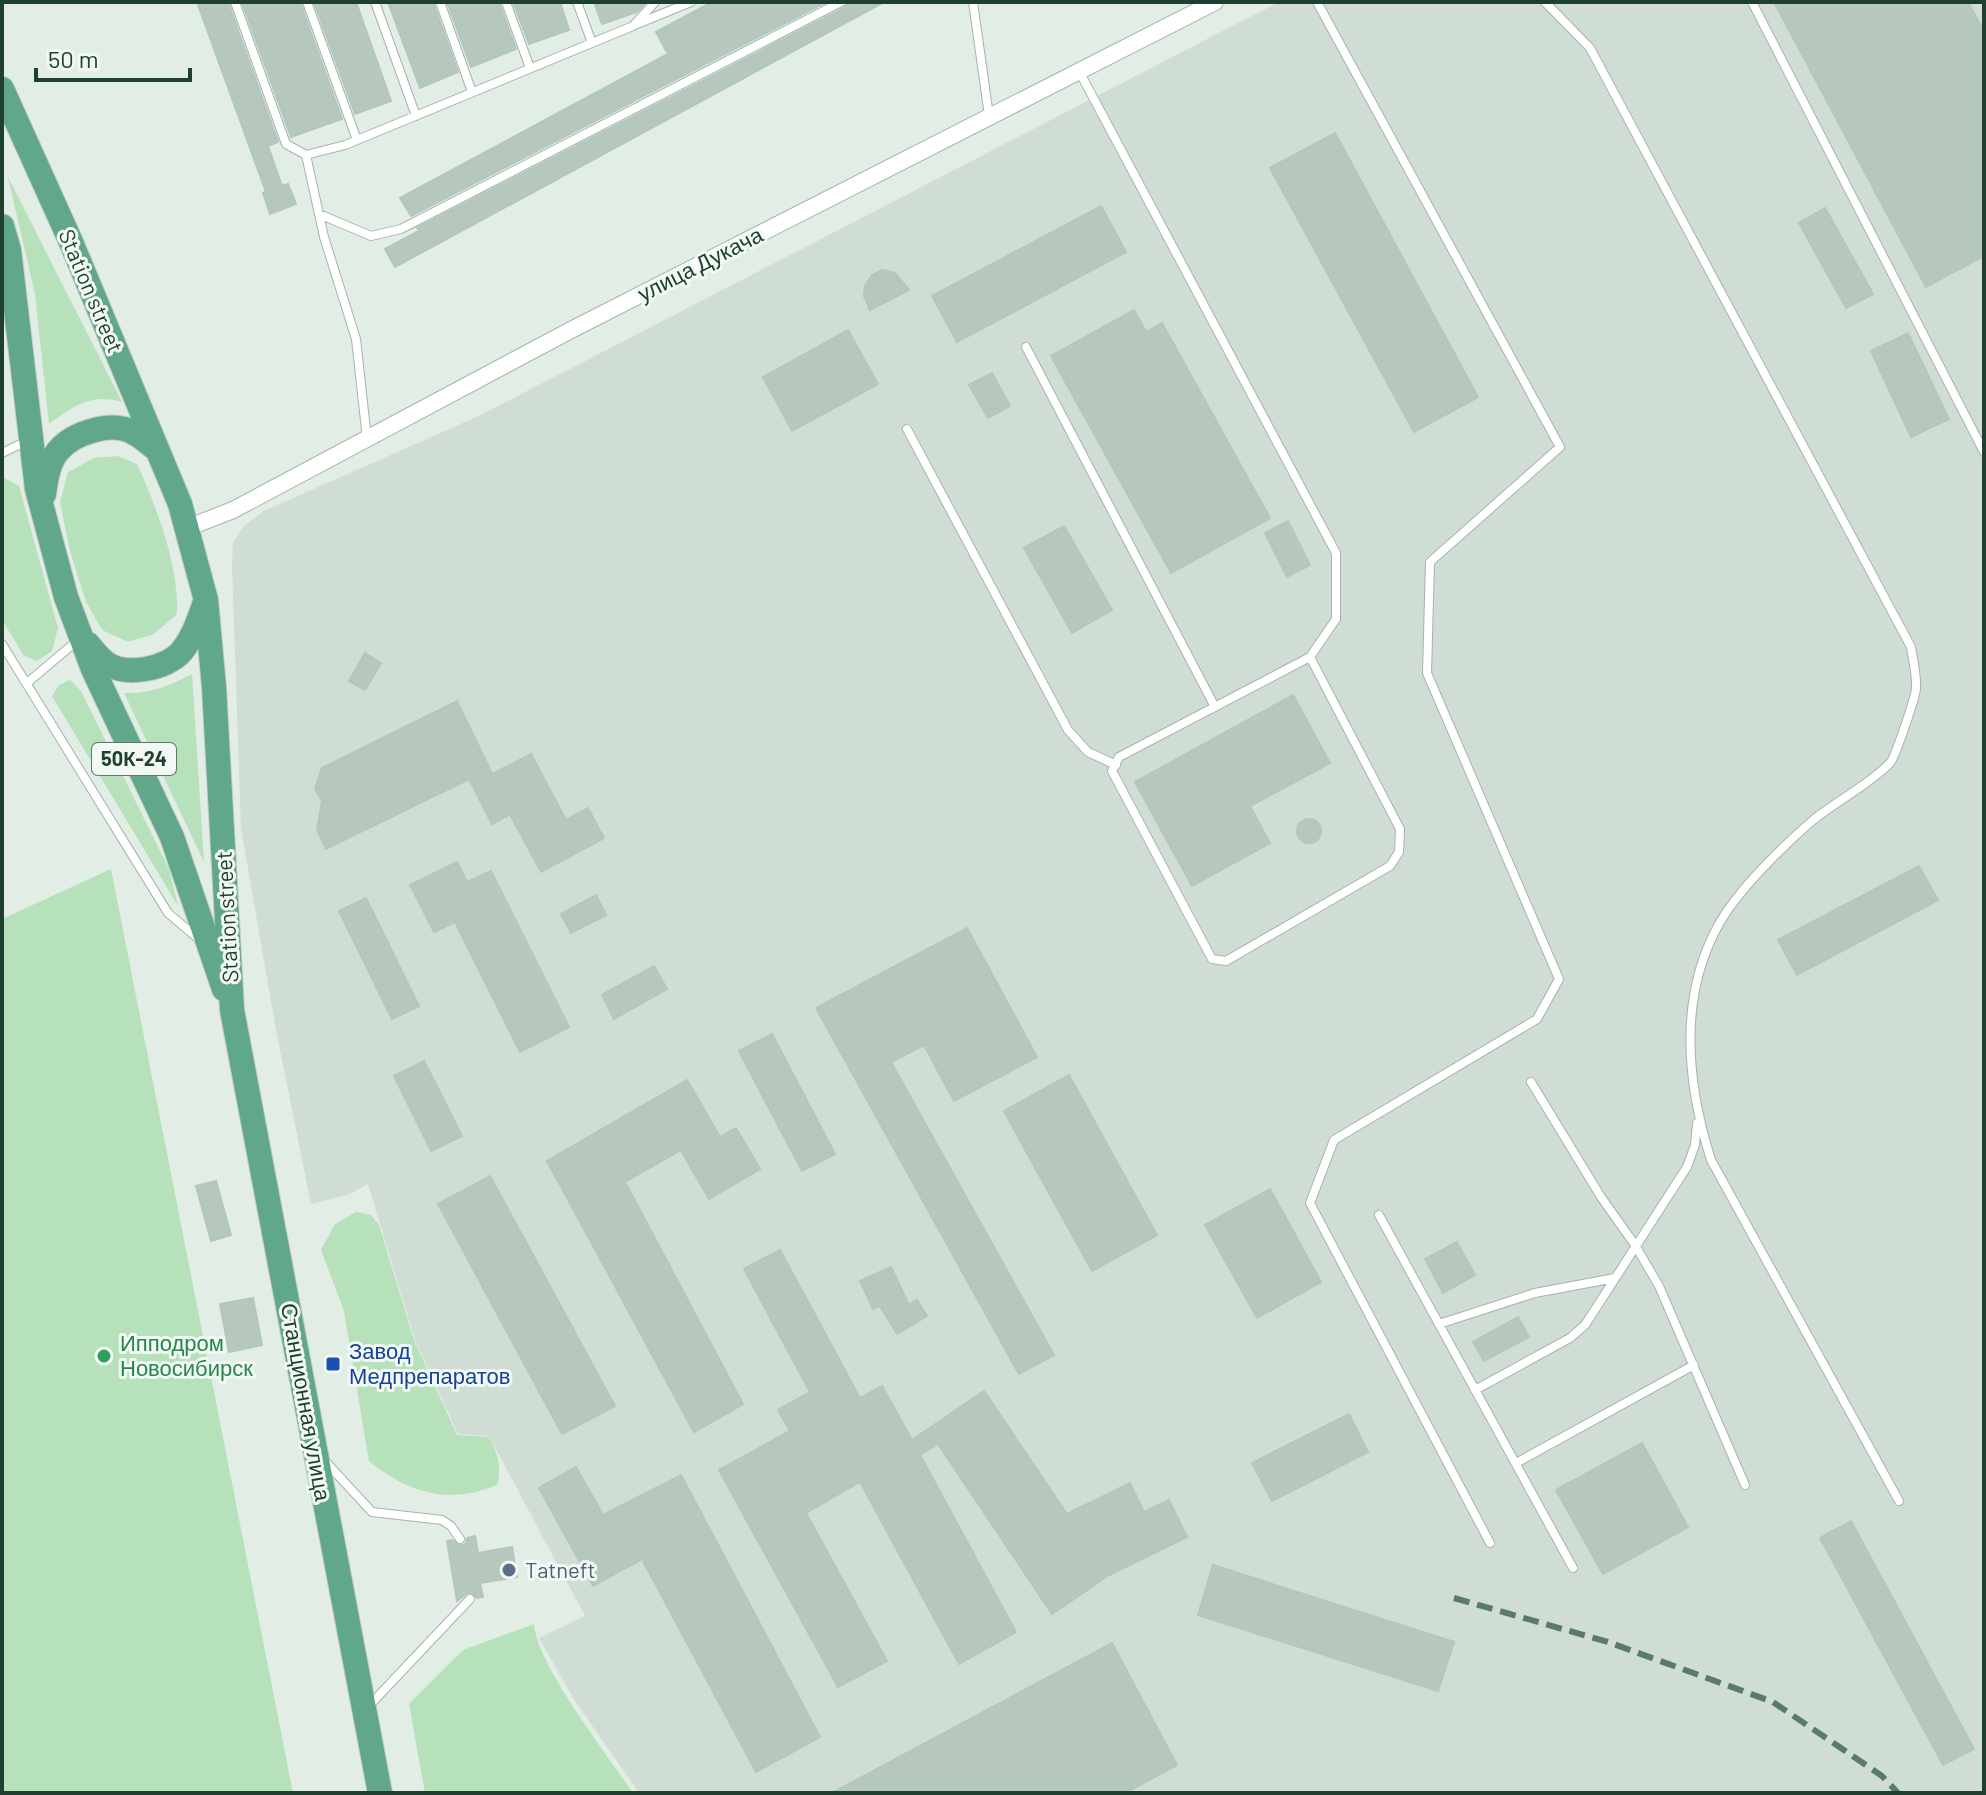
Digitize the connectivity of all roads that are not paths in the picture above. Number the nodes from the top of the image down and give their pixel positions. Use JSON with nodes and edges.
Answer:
{"nodes":[{"id":1,"x":235,"y":2,"type":"edge"},
{"id":2,"x":307,"y":2,"type":"edge"},
{"id":3,"x":375,"y":2,"type":"edge"},
{"id":4,"x":440,"y":2,"type":"edge"},
{"id":5,"x":506,"y":2,"type":"edge"},
{"id":6,"x":577,"y":2,"type":"edge"},
{"id":7,"x":691,"y":2,"type":"edge"},
{"id":8,"x":841,"y":2,"type":"edge"},
{"id":9,"x":973,"y":2,"type":"edge"},
{"id":10,"x":1215,"y":2,"type":"edge"},
{"id":11,"x":1317,"y":2,"type":"edge"},
{"id":12,"x":1545,"y":2,"type":"edge"},
{"id":13,"x":1752,"y":2,"type":"edge"},
{"id":14,"x":651,"y":4,"type":"edge"},
{"id":15,"x":633,"y":26,"type":"junction"},
{"id":16,"x":592,"y":43,"type":"junction"},
{"id":17,"x":530,"y":68,"type":"junction"},
{"id":18,"x":1079,"y":70,"type":"junction"},
{"id":19,"x":2,"y":89,"type":"edge"},
{"id":20,"x":472,"y":92,"type":"junction"},
{"id":21,"x":416,"y":116,"type":"junction"},
{"id":22,"x":989,"y":117,"type":"junction"},
{"id":23,"x":357,"y":140,"type":"junction"},
{"id":24,"x":306,"y":155,"type":"junction"},
{"id":25,"x":319,"y":214,"type":"junction"},
{"id":26,"x":2,"y":226,"type":"edge"},
{"id":27,"x":1026,"y":347,"type":"dead end"},
{"id":28,"x":907,"y":429,"type":"dead end"},
{"id":29,"x":31,"y":439,"type":"junction"},
{"id":30,"x":367,"y":440,"type":"junction"},
{"id":31,"x":157,"y":449,"type":"junction"},
{"id":32,"x":1984,"y":452,"type":"edge"},
{"id":33,"x":2,"y":453,"type":"edge"},
{"id":34,"x":42,"y":506,"type":"junction"},
{"id":35,"x":187,"y":528,"type":"junction"},
{"id":36,"x":206,"y":600,"type":"junction"},
{"id":37,"x":81,"y":637,"type":"junction"},
{"id":38,"x":2,"y":644,"type":"edge"},
{"id":39,"x":1310,"y":657,"type":"junction"},
{"id":40,"x":27,"y":683,"type":"junction"},
{"id":41,"x":1215,"y":707,"type":"junction"},
{"id":42,"x":1116,"y":765,"type":"junction"},
{"id":43,"x":207,"y":946,"type":"junction"},
{"id":44,"x":232,"y":1010,"type":"junction"},
{"id":45,"x":1531,"y":1082,"type":"dead end"},
{"id":46,"x":1698,"y":1118,"type":"junction"},
{"id":47,"x":1379,"y":1215,"type":"dead end"},
{"id":48,"x":1635,"y":1245,"type":"junction"},
{"id":49,"x":1615,"y":1278,"type":"junction"},
{"id":50,"x":1439,"y":1324,"type":"junction"},
{"id":51,"x":1694,"y":1365,"type":"junction"},
{"id":52,"x":1475,"y":1390,"type":"junction"},
{"id":53,"x":314,"y":1449,"type":"junction"},
{"id":54,"x":1516,"y":1463,"type":"junction"},
{"id":55,"x":1745,"y":1485,"type":"dead end"},
{"id":56,"x":1899,"y":1501,"type":"dead end"},
{"id":57,"x":460,"y":1539,"type":"dead end"},
{"id":58,"x":1490,"y":1543,"type":"dead end"},
{"id":59,"x":1573,"y":1568,"type":"dead end"},
{"id":60,"x":470,"y":1599,"type":"dead end"},
{"id":61,"x":364,"y":1711,"type":"junction"},
{"id":62,"x":380,"y":1793,"type":"edge"}],
"edges":[{"from":1,"to":24,"type":"lane"},
{"from":2,"to":23,"type":"lane"},
{"from":3,"to":21,"type":"lane"},
{"from":4,"to":20,"type":"lane"},
{"from":5,"to":17,"type":"lane"},
{"from":6,"to":16,"type":"lane"},
{"from":7,"to":15,"type":"lane"},
{"from":8,"to":25,"type":"lane"},
{"from":9,"to":22,"type":"lane"},
{"from":10,"to":18,"type":"street","name":"улица Дукача"},
{"from":11,"to":58,"type":"lane"},
{"from":12,"to":46,"type":"lane"},
{"from":13,"to":32,"type":"lane"},
{"from":14,"to":15,"type":"lane"},
{"from":15,"to":16,"type":"lane"},
{"from":16,"to":17,"type":"lane"},
{"from":17,"to":20,"type":"lane"},
{"from":18,"to":22,"type":"street","name":"улица Дукача"},
{"from":18,"to":39,"type":"lane"},
{"from":19,"to":31,"type":"main road","name":"Station street","number":"50К-24"},
{"from":20,"to":21,"type":"lane"},
{"from":21,"to":23,"type":"lane"},
{"from":22,"to":30,"type":"street","name":"улица Дукача"},
{"from":23,"to":24,"type":"lane"},
{"from":24,"to":25,"type":"lane"},
{"from":25,"to":30,"type":"lane"},
{"from":26,"to":29,"type":"main road","name":"Station street","number":"50К-24"},
{"from":27,"to":41,"type":"lane"},
{"from":28,"to":42,"type":"lane"},
{"from":29,"to":33,"type":"lane"},
{"from":29,"to":34,"type":"main road","name":"Station street","number":"50К-24"},
{"from":30,"to":35,"type":"street","name":"улица Дукача"},
{"from":31,"to":34,"type":"main road"},
{"from":31,"to":35,"type":"main road","name":"Station street","number":"50К-24"},
{"from":34,"to":37,"type":"main road","name":"Station street","number":"50К-24"},
{"from":35,"to":36,"type":"main road","name":"Station street","number":"50К-24"},
{"from":36,"to":37,"type":"main road"},
{"from":36,"to":44,"type":"main road","name":"Station street","number":"50К-24"},
{"from":37,"to":40,"type":"lane"},
{"from":37,"to":43,"type":"main road","name":"Station street","number":"50К-24"},
{"from":38,"to":40,"type":"lane"},
{"from":39,"to":41,"type":"lane"},
{"from":39,"to":42,"type":"lane"},
{"from":40,"to":43,"type":"lane"},
{"from":41,"to":42,"type":"lane"},
{"from":43,"to":44,"type":"main road","name":"Station street","number":"50К-24"},
{"from":44,"to":53,"type":"main road","name":"Станционная улица","number":"50К-24"},
{"from":45,"to":48,"type":"lane"},
{"from":46,"to":48,"type":"lane"},
{"from":46,"to":56,"type":"lane"},
{"from":47,"to":50,"type":"lane"},
{"from":48,"to":49,"type":"lane"},
{"from":48,"to":51,"type":"lane"},
{"from":49,"to":50,"type":"lane"},
{"from":49,"to":52,"type":"lane"},
{"from":50,"to":52,"type":"lane"},
{"from":51,"to":54,"type":"lane"},
{"from":51,"to":55,"type":"lane"},
{"from":52,"to":54,"type":"lane"},
{"from":53,"to":57,"type":"lane"},
{"from":53,"to":61,"type":"main road","name":"Станционная улица","number":"50К-24"},
{"from":54,"to":59,"type":"lane"},
{"from":60,"to":61,"type":"lane"},
{"from":61,"to":62,"type":"main road","name":"Станционная улица","number":"50К-24"}]}
